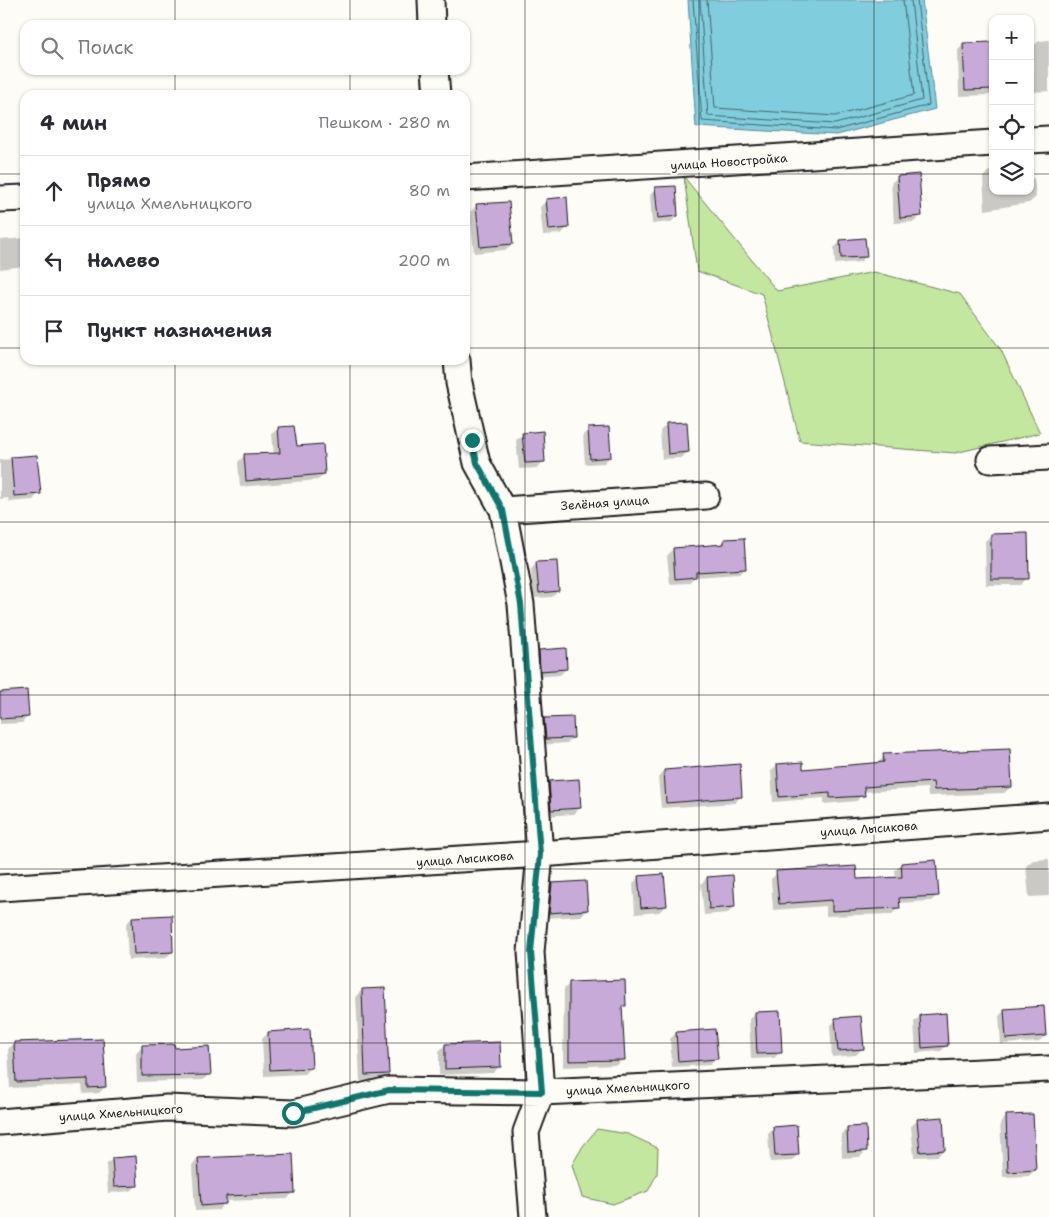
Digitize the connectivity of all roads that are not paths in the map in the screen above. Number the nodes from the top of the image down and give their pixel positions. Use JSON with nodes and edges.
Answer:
{"nodes":[{"id":1,"x":431,"y":0,"type":"edge"},
{"id":2,"x":432,"y":20,"type":"edge"},
{"id":3,"x":435,"y":75,"type":"edge"},
{"id":4,"x":437,"y":90,"type":"edge"},
{"id":5,"x":1049,"y":139,"type":"edge"},
{"id":6,"x":1034,"y":140,"type":"edge"},
{"id":7,"x":989,"y":143,"type":"edge"},
{"id":8,"x":470,"y":178,"type":"edge"},
{"id":9,"x":20,"y":198,"type":"edge"},
{"id":10,"x":0,"y":199,"type":"edge"},
{"id":11,"x":457,"y":365,"type":"edge"},
{"id":12,"x":1049,"y":457,"type":"edge"},
{"id":13,"x":990,"y":460,"type":"dead end"},
{"id":14,"x":706,"y":496,"type":"dead end"},
{"id":15,"x":503,"y":510,"type":"junction"},
{"id":16,"x":1049,"y":816,"type":"edge"},
{"id":17,"x":540,"y":854,"type":"junction"},
{"id":18,"x":0,"y":888,"type":"edge"},
{"id":19,"x":1049,"y":1069,"type":"edge"},
{"id":20,"x":542,"y":1092,"type":"junction"},
{"id":21,"x":0,"y":1122,"type":"edge"},
{"id":22,"x":533,"y":1217,"type":"edge"}],
"edges":[{"from":1,"to":2,"type":"street"},
{"from":3,"to":4,"type":"street"},
{"from":5,"to":6,"type":"street"},
{"from":7,"to":8,"type":"street","name":"улица Новостройка"},
{"from":9,"to":10,"type":"street"},
{"from":11,"to":15,"type":"street"},
{"from":12,"to":13,"type":"street"},
{"from":14,"to":15,"type":"street","name":"Зелёная улица"},
{"from":15,"to":17,"type":"street"},
{"from":16,"to":17,"type":"street","name":"улица Лысикова"},
{"from":17,"to":18,"type":"street","name":"улица Лысикова"},
{"from":17,"to":20,"type":"street"},
{"from":19,"to":20,"type":"street","name":"улица Хмельницкого"},
{"from":20,"to":21,"type":"street","name":"улица Хмельницкого"},
{"from":20,"to":22,"type":"street"}]}
